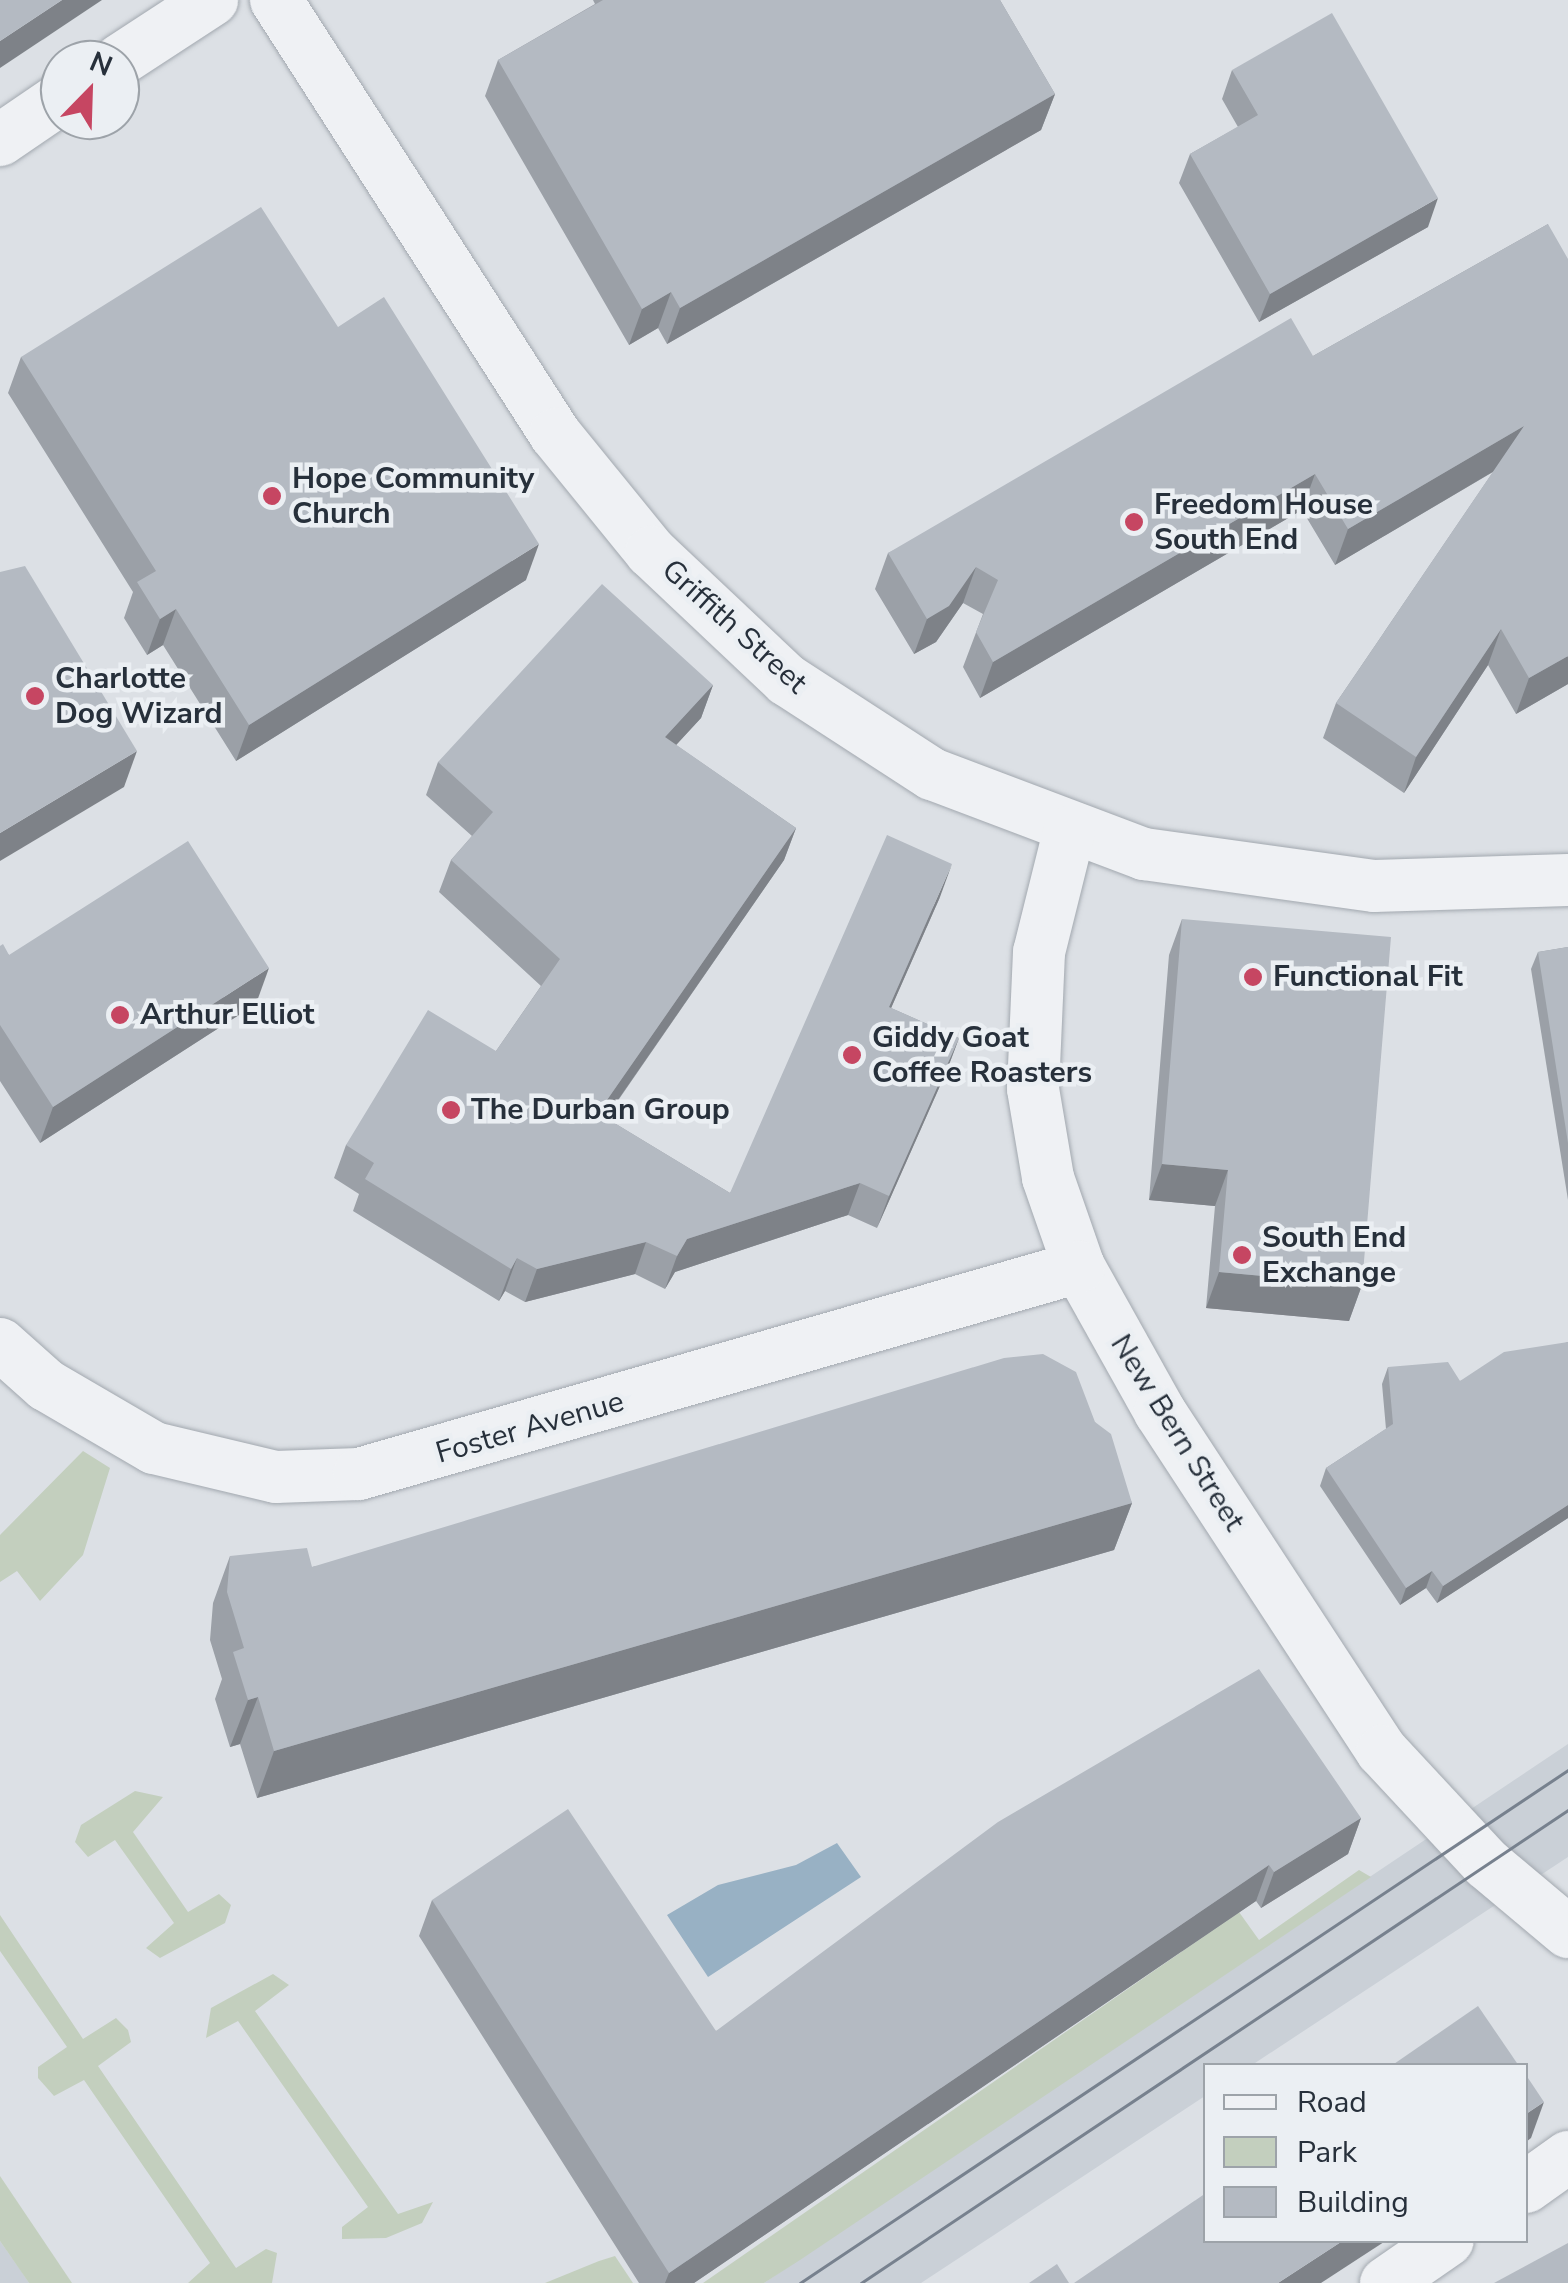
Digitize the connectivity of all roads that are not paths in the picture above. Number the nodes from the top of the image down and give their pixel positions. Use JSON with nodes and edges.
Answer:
{"nodes":[{"id":1,"x":212,"y":0,"type":"edge"},
{"id":2,"x":276,"y":0,"type":"edge"},
{"id":3,"x":140,"y":47,"type":"edge"},
{"id":4,"x":40,"y":113,"type":"edge"},
{"id":5,"x":0,"y":140,"type":"edge"},
{"id":6,"x":1069,"y":832,"type":"junction"},
{"id":7,"x":1568,"y":880,"type":"edge"},
{"id":8,"x":1078,"y":1267,"type":"junction"},
{"id":9,"x":0,"y":1344,"type":"edge"},
{"id":10,"x":1568,"y":1932,"type":"edge"},
{"id":11,"x":1568,"y":2157,"type":"edge"},
{"id":12,"x":1528,"y":2186,"type":"edge"},
{"id":13,"x":1444,"y":2243,"type":"edge"},
{"id":14,"x":1386,"y":2283,"type":"edge"}],
"edges":[{"from":1,"to":3,"type":"street"},
{"from":2,"to":6,"type":"street","name":"Griffith Street"},
{"from":4,"to":5,"type":"street"},
{"from":6,"to":7,"type":"street","name":"Griffith Street"},
{"from":6,"to":8,"type":"street","name":"New Bern Street"},
{"from":8,"to":9,"type":"street","name":"Foster Avenue"},
{"from":8,"to":10,"type":"street","name":"New Bern Street"},
{"from":11,"to":12,"type":"street"},
{"from":13,"to":14,"type":"street"}]}
